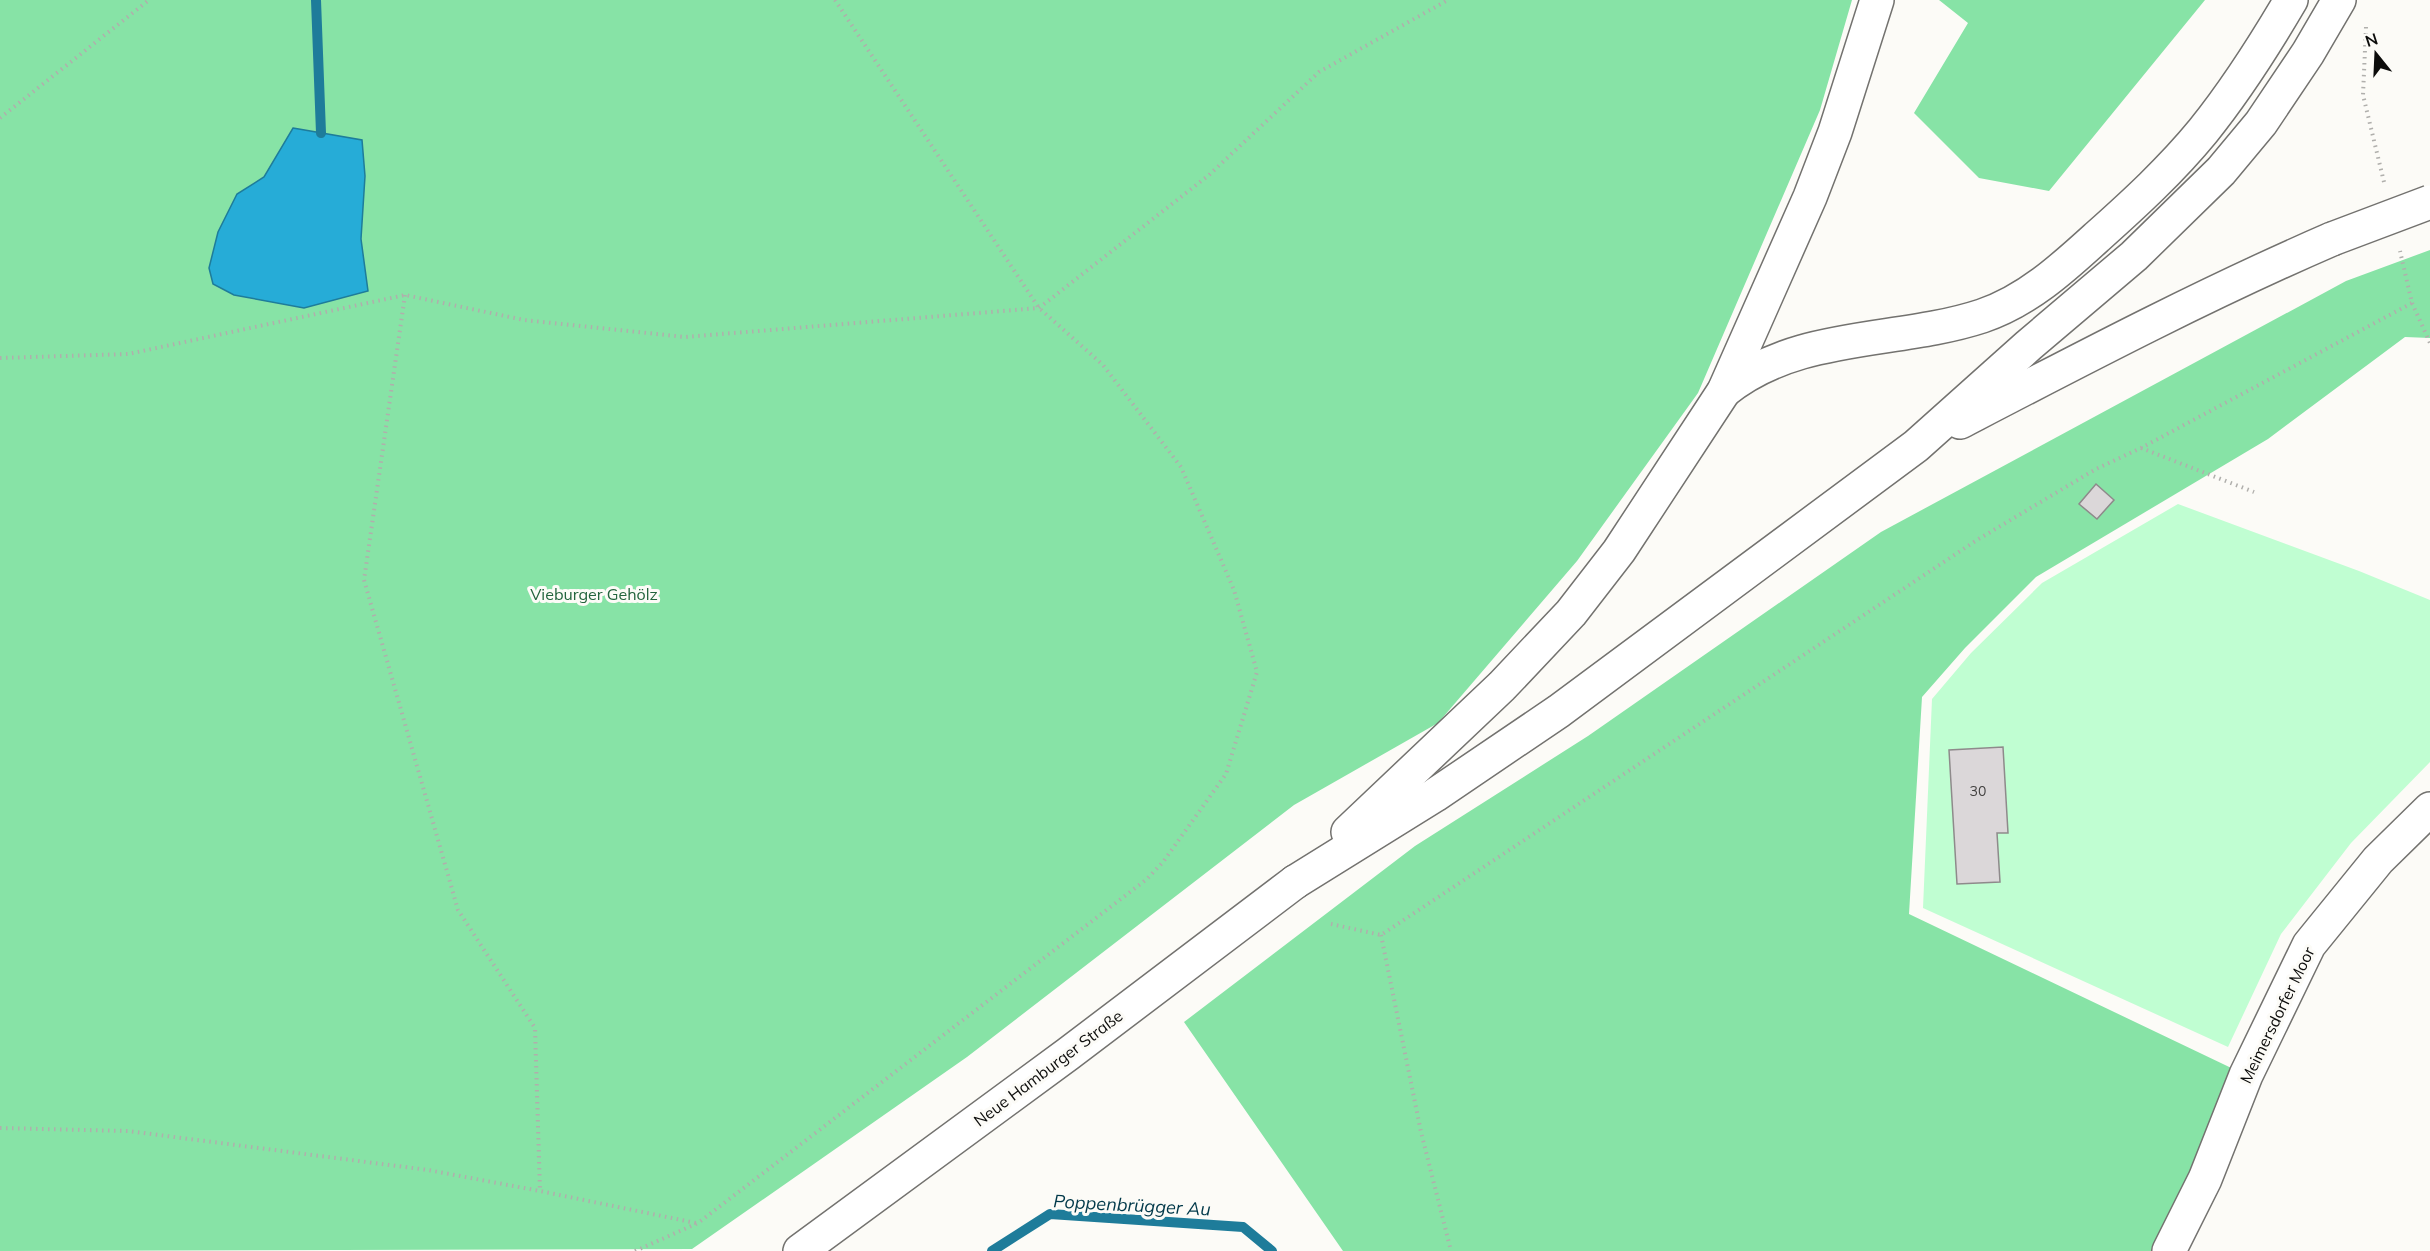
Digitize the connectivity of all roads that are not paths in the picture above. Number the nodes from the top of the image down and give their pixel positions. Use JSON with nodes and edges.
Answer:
{"nodes":[{"id":1,"x":1877,"y":0,"type":"edge"},
{"id":2,"x":2291,"y":0,"type":"edge"},
{"id":3,"x":2352,"y":8,"type":"edge"},
{"id":4,"x":2430,"y":202,"type":"edge"},
{"id":5,"x":1724,"y":391,"type":"junction"},
{"id":6,"x":1916,"y":446,"type":"junction"},
{"id":7,"x":2430,"y":810,"type":"edge"},
{"id":8,"x":1295,"y":882,"type":"junction"},
{"id":9,"x":800,"y":1251,"type":"edge"},
{"id":10,"x":2169,"y":1251,"type":"edge"}],
"edges":[{"from":1,"to":5,"type":"main road"},
{"from":2,"to":5,"type":"main road"},
{"from":3,"to":6,"type":"main road"},
{"from":4,"to":6,"type":"main road","bridge":true},
{"from":5,"to":8,"type":"main road"},
{"from":6,"to":8,"type":"main road"},
{"from":7,"to":10,"type":"main road","name":"Meimersdorfer Moor"},
{"from":8,"to":9,"type":"main road","name":"Neue Hamburger Straße"}]}
